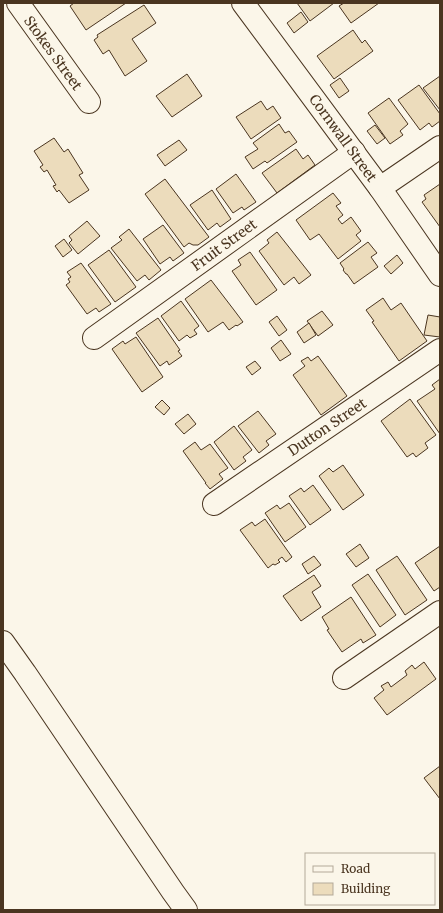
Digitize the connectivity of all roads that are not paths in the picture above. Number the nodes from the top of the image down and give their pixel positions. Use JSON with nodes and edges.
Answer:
{"nodes":[{"id":1,"x":18,"y":3,"type":"edge"},
{"id":2,"x":243,"y":3,"type":"edge"},
{"id":3,"x":89,"y":102,"type":"dead end"},
{"id":4,"x":440,"y":147,"type":"edge"},
{"id":5,"x":354,"y":152,"type":"junction"},
{"id":6,"x":380,"y":188,"type":"junction"},
{"id":7,"x":440,"y":275,"type":"edge"},
{"id":8,"x":94,"y":338,"type":"dead end"},
{"id":9,"x":440,"y":350,"type":"edge"},
{"id":10,"x":214,"y":504,"type":"dead end"},
{"id":11,"x":440,"y":612,"type":"edge"},
{"id":12,"x":3,"y":642,"type":"edge"},
{"id":13,"x":344,"y":678,"type":"dead end"},
{"id":14,"x":186,"y":910,"type":"edge"}],
"edges":[{"from":1,"to":3,"type":"street","name":"Stokes Street"},
{"from":2,"to":5,"type":"street","name":"Cornwall Street"},
{"from":4,"to":6,"type":"street"},
{"from":5,"to":6,"type":"street","name":"Cornwall Street"},
{"from":5,"to":8,"type":"street","name":"Fruit Street"},
{"from":6,"to":7,"type":"street","name":"Cornwall Street"},
{"from":9,"to":10,"type":"street","name":"Dutton Street"},
{"from":11,"to":13,"type":"street"},
{"from":12,"to":14,"type":"street"}]}
